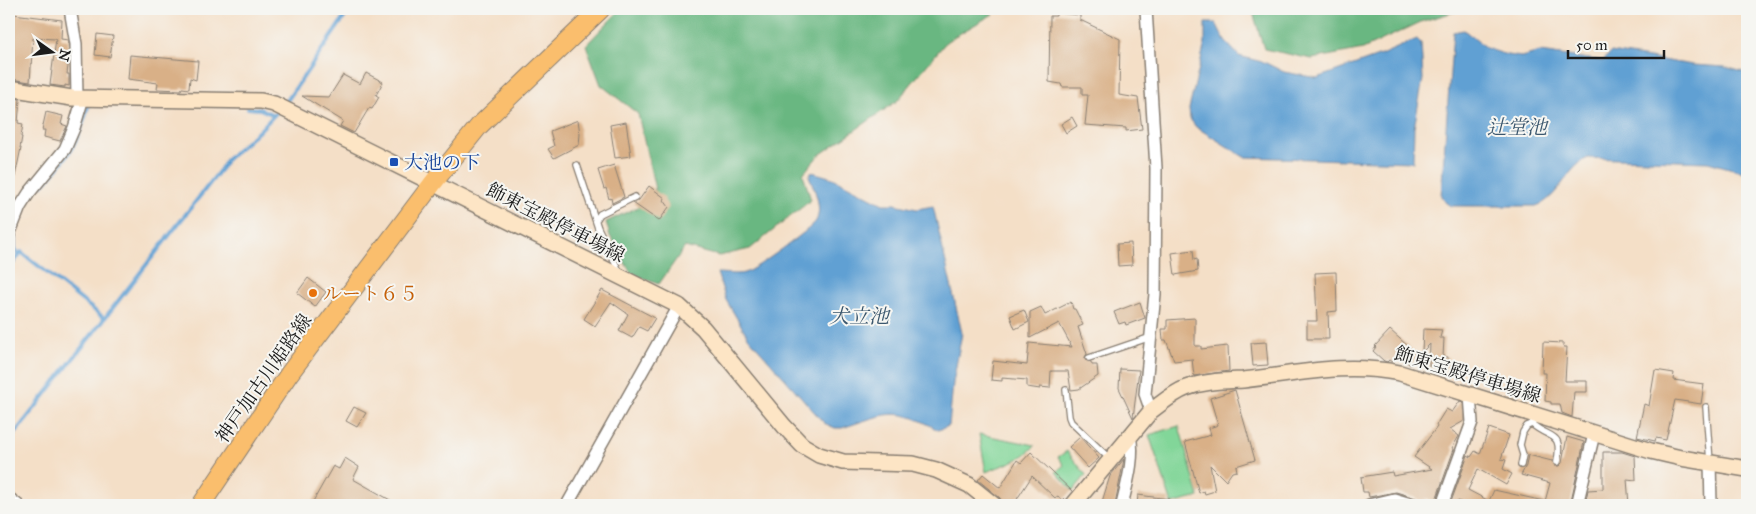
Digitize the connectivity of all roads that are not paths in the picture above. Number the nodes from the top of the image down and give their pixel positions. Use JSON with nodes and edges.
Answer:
{"nodes":[{"id":1,"x":70,"y":9,"type":"edge"},
{"id":2,"x":601,"y":9,"type":"edge"},
{"id":3,"x":1146,"y":9,"type":"edge"},
{"id":4,"x":9,"y":88,"type":"edge"},
{"id":5,"x":80,"y":98,"type":"junction"},
{"id":6,"x":577,"y":165,"type":"dead end"},
{"id":7,"x":433,"y":183,"type":"junction"},
{"id":8,"x":636,"y":197,"type":"dead end"},
{"id":9,"x":596,"y":220,"type":"junction"},
{"id":10,"x":9,"y":235,"type":"edge"},
{"id":11,"x":622,"y":278,"type":"junction"},
{"id":12,"x":678,"y":306,"type":"junction"},
{"id":13,"x":1151,"y":337,"type":"junction"},
{"id":14,"x":1089,"y":358,"type":"dead end"},
{"id":15,"x":1066,"y":390,"type":"dead end"},
{"id":16,"x":1470,"y":395,"type":"junction"},
{"id":17,"x":1706,"y":407,"type":"dead end"},
{"id":18,"x":1151,"y":411,"type":"junction"},
{"id":19,"x":1533,"y":419,"type":"junction"},
{"id":20,"x":1594,"y":434,"type":"junction"},
{"id":21,"x":1130,"y":436,"type":"junction"},
{"id":22,"x":1110,"y":459,"type":"junction"},
{"id":23,"x":1557,"y":462,"type":"dead end"},
{"id":24,"x":1710,"y":462,"type":"junction"},
{"id":25,"x":1521,"y":465,"type":"dead end"},
{"id":26,"x":1747,"y":469,"type":"edge"},
{"id":27,"x":9,"y":498,"type":"edge"},
{"id":28,"x":18,"y":505,"type":"edge"},
{"id":29,"x":201,"y":505,"type":"edge"},
{"id":30,"x":567,"y":505,"type":"edge"},
{"id":31,"x":994,"y":505,"type":"edge"},
{"id":32,"x":1073,"y":505,"type":"edge"},
{"id":33,"x":1122,"y":505,"type":"edge"},
{"id":34,"x":1369,"y":505,"type":"edge"},
{"id":35,"x":1414,"y":505,"type":"edge"},
{"id":36,"x":1442,"y":505,"type":"edge"},
{"id":37,"x":1577,"y":505,"type":"edge"},
{"id":38,"x":1711,"y":505,"type":"edge"}],
"edges":[{"from":1,"to":5,"type":"street"},
{"from":2,"to":7,"type":"main road","name":"神戸加古川姫路線"},
{"from":3,"to":13,"type":"street"},
{"from":4,"to":5,"type":"main road","name":"飾東宝殿停車場線"},
{"from":5,"to":7,"type":"main road","name":"飾東宝殿停車場線"},
{"from":5,"to":10,"type":"street"},
{"from":6,"to":9,"type":"lane"},
{"from":7,"to":11,"type":"main road","name":"飾東宝殿停車場線"},
{"from":7,"to":29,"type":"main road","name":"神戸加古川姫路線"},
{"from":8,"to":9,"type":"lane"},
{"from":9,"to":11,"type":"lane"},
{"from":11,"to":12,"type":"main road","name":"飾東宝殿停車場線"},
{"from":12,"to":30,"type":"street"},
{"from":12,"to":31,"type":"main road","name":"飾東宝殿停車場線"},
{"from":13,"to":14,"type":"lane"},
{"from":13,"to":18,"type":"street"},
{"from":15,"to":22,"type":"lane"},
{"from":16,"to":18,"type":"main road","name":"飾東宝殿停車場線"},
{"from":16,"to":19,"type":"main road","name":"飾東宝殿停車場線"},
{"from":16,"to":36,"type":"street"},
{"from":17,"to":24,"type":"lane"},
{"from":18,"to":21,"type":"main road","name":"飾東宝殿停車場線"},
{"from":19,"to":20,"type":"main road","name":"飾東宝殿停車場線"},
{"from":19,"to":23,"type":"lane"},
{"from":19,"to":25,"type":"lane"},
{"from":20,"to":24,"type":"main road","name":"飾東宝殿停車場線"},
{"from":20,"to":37,"type":"street"},
{"from":21,"to":22,"type":"main road","name":"飾東宝殿停車場線"},
{"from":21,"to":33,"type":"street"},
{"from":22,"to":32,"type":"main road","name":"飾東宝殿停車場線"},
{"from":24,"to":26,"type":"main road","name":"飾東宝殿停車場線"},
{"from":24,"to":38,"type":"street"},
{"from":27,"to":28,"type":"street"},
{"from":34,"to":35,"type":"street"}]}
